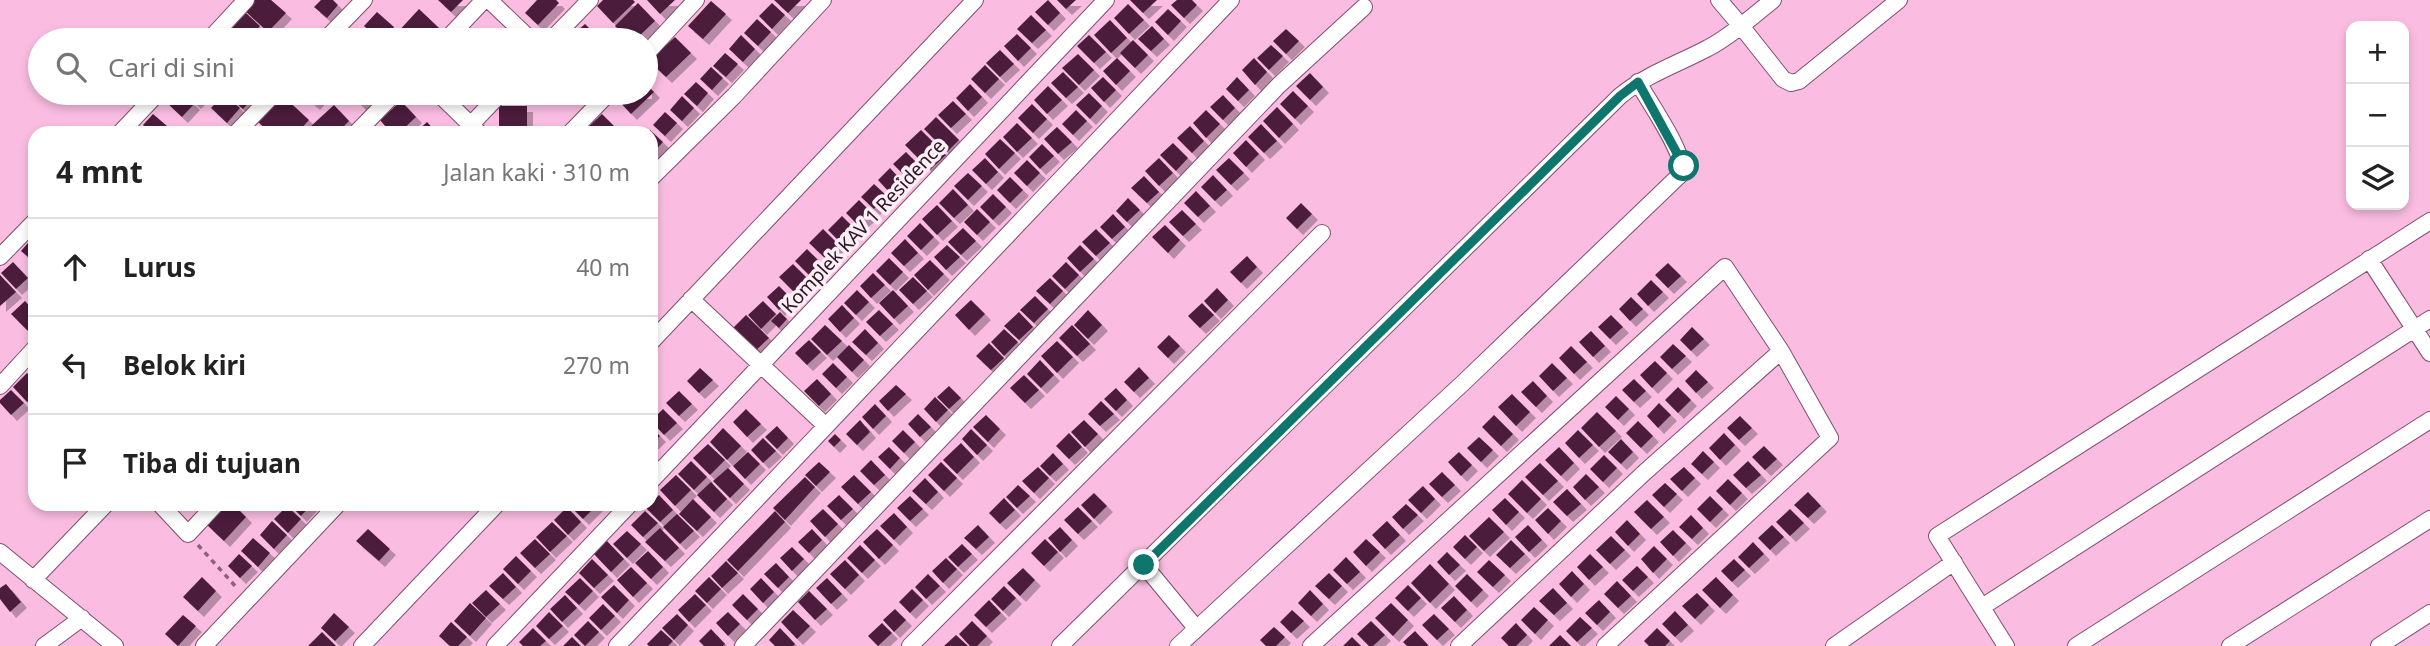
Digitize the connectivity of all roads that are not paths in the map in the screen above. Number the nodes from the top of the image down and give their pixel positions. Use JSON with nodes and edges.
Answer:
{"nodes":[{"id":1,"x":246,"y":0,"type":"edge"},
{"id":2,"x":364,"y":0,"type":"edge"},
{"id":3,"x":486,"y":0,"type":"edge"},
{"id":4,"x":590,"y":0,"type":"edge"},
{"id":5,"x":696,"y":0,"type":"edge"},
{"id":6,"x":823,"y":0,"type":"edge"},
{"id":7,"x":975,"y":0,"type":"edge"},
{"id":8,"x":1106,"y":0,"type":"edge"},
{"id":9,"x":1231,"y":0,"type":"edge"},
{"id":10,"x":1719,"y":0,"type":"edge"},
{"id":11,"x":1773,"y":0,"type":"edge"},
{"id":12,"x":1899,"y":0,"type":"edge"},
{"id":13,"x":1364,"y":6,"type":"dead end"},
{"id":14,"x":1741,"y":26,"type":"junction"},
{"id":15,"x":220,"y":28,"type":"edge"},
{"id":16,"x":337,"y":28,"type":"edge"},
{"id":17,"x":458,"y":28,"type":"edge"},
{"id":18,"x":518,"y":28,"type":"edge"},
{"id":19,"x":563,"y":28,"type":"edge"},
{"id":20,"x":658,"y":41,"type":"edge"},
{"id":21,"x":1638,"y":82,"type":"junction"},
{"id":22,"x":147,"y":105,"type":"edge"},
{"id":23,"x":263,"y":105,"type":"edge"},
{"id":24,"x":383,"y":105,"type":"edge"},
{"id":25,"x":449,"y":105,"type":"edge"},
{"id":26,"x":491,"y":105,"type":"edge"},
{"id":27,"x":598,"y":105,"type":"edge"},
{"id":28,"x":127,"y":126,"type":"edge"},
{"id":29,"x":243,"y":126,"type":"edge"},
{"id":30,"x":363,"y":126,"type":"edge"},
{"id":31,"x":467,"y":126,"type":"edge"},
{"id":32,"x":474,"y":126,"type":"edge"},
{"id":33,"x":577,"y":126,"type":"edge"},
{"id":34,"x":658,"y":171,"type":"edge"},
{"id":35,"x":2430,"y":220,"type":"edge"},
{"id":36,"x":28,"y":228,"type":"edge"},
{"id":37,"x":1322,"y":233,"type":"dead end"},
{"id":38,"x":0,"y":257,"type":"edge"},
{"id":39,"x":2369,"y":259,"type":"junction"},
{"id":40,"x":691,"y":299,"type":"junction"},
{"id":41,"x":2430,"y":319,"type":"edge"},
{"id":42,"x":2414,"y":329,"type":"junction"},
{"id":43,"x":658,"y":334,"type":"edge"},
{"id":44,"x":1781,"y":351,"type":"junction"},
{"id":45,"x":2430,"y":354,"type":"edge"},
{"id":46,"x":28,"y":356,"type":"edge"},
{"id":47,"x":762,"y":365,"type":"junction"},
{"id":48,"x":0,"y":386,"type":"edge"},
{"id":49,"x":2430,"y":420,"type":"edge"},
{"id":50,"x":826,"y":426,"type":"junction"},
{"id":51,"x":658,"y":474,"type":"edge"},
{"id":52,"x":99,"y":511,"type":"edge"},
{"id":53,"x":167,"y":511,"type":"edge"},
{"id":54,"x":209,"y":511,"type":"edge"},
{"id":55,"x":331,"y":511,"type":"edge"},
{"id":56,"x":490,"y":511,"type":"edge"},
{"id":57,"x":622,"y":511,"type":"edge"},
{"id":58,"x":2430,"y":519,"type":"edge"},
{"id":59,"x":0,"y":552,"type":"edge"},
{"id":60,"x":1954,"y":562,"type":"junction"},
{"id":61,"x":1144,"y":565,"type":"junction"},
{"id":62,"x":33,"y":580,"type":"junction"},
{"id":63,"x":1982,"y":607,"type":"junction"},
{"id":64,"x":2430,"y":613,"type":"edge"},
{"id":65,"x":82,"y":618,"type":"junction"},
{"id":66,"x":1196,"y":628,"type":"junction"},
{"id":67,"x":2001,"y":644,"type":"edge"},
{"id":68,"x":44,"y":646,"type":"edge"},
{"id":69,"x":115,"y":646,"type":"edge"},
{"id":70,"x":204,"y":646,"type":"edge"},
{"id":71,"x":362,"y":646,"type":"edge"},
{"id":72,"x":495,"y":646,"type":"edge"},
{"id":73,"x":617,"y":646,"type":"edge"},
{"id":74,"x":743,"y":646,"type":"edge"},
{"id":75,"x":910,"y":646,"type":"edge"},
{"id":76,"x":1060,"y":646,"type":"edge"},
{"id":77,"x":1178,"y":646,"type":"edge"},
{"id":78,"x":1311,"y":646,"type":"edge"},
{"id":79,"x":1459,"y":646,"type":"edge"},
{"id":80,"x":1605,"y":646,"type":"edge"},
{"id":81,"x":1834,"y":646,"type":"edge"},
{"id":82,"x":2076,"y":646,"type":"edge"},
{"id":83,"x":2230,"y":646,"type":"edge"},
{"id":84,"x":2379,"y":646,"type":"edge"}],
"edges":[{"from":1,"to":15,"type":"street"},
{"from":2,"to":16,"type":"street"},
{"from":3,"to":17,"type":"street"},
{"from":3,"to":18,"type":"street"},
{"from":4,"to":19,"type":"street"},
{"from":5,"to":20,"type":"street"},
{"from":6,"to":34,"type":"street"},
{"from":7,"to":40,"type":"street"},
{"from":8,"to":47,"type":"street","name":"Komplek KAV 1 Residence"},
{"from":9,"to":50,"type":"street"},
{"from":10,"to":14,"type":"street"},
{"from":11,"to":14,"type":"street"},
{"from":12,"to":14,"type":"street"},
{"from":13,"to":74,"type":"street"},
{"from":14,"to":21,"type":"street"},
{"from":21,"to":61,"type":"street"},
{"from":21,"to":66,"type":"street"},
{"from":22,"to":28,"type":"street"},
{"from":23,"to":29,"type":"street"},
{"from":24,"to":30,"type":"street"},
{"from":25,"to":31,"type":"street"},
{"from":26,"to":32,"type":"street"},
{"from":27,"to":33,"type":"street"},
{"from":35,"to":39,"type":"street"},
{"from":36,"to":38,"type":"street"},
{"from":37,"to":75,"type":"street"},
{"from":39,"to":42,"type":"street"},
{"from":39,"to":60,"type":"street"},
{"from":40,"to":43,"type":"street"},
{"from":40,"to":47,"type":"street"},
{"from":41,"to":42,"type":"street"},
{"from":42,"to":45,"type":"street"},
{"from":42,"to":63,"type":"street"},
{"from":44,"to":78,"type":"street"},
{"from":44,"to":79,"type":"street"},
{"from":44,"to":80,"type":"street"},
{"from":46,"to":48,"type":"street"},
{"from":47,"to":50,"type":"street"},
{"from":47,"to":51,"type":"street","name":"Komplek KAV 1 Residence"},
{"from":49,"to":82,"type":"street"},
{"from":50,"to":73,"type":"street"},
{"from":52,"to":62,"type":"street"},
{"from":53,"to":54,"type":"street"},
{"from":55,"to":70,"type":"street"},
{"from":56,"to":71,"type":"street"},
{"from":57,"to":72,"type":"street"},
{"from":58,"to":83,"type":"street"},
{"from":59,"to":62,"type":"street"},
{"from":60,"to":63,"type":"street"},
{"from":60,"to":81,"type":"street"},
{"from":61,"to":66,"type":"street"},
{"from":61,"to":76,"type":"street"},
{"from":62,"to":65,"type":"street"},
{"from":63,"to":67,"type":"street"},
{"from":64,"to":84,"type":"street"},
{"from":65,"to":68,"type":"street"},
{"from":65,"to":69,"type":"street"},
{"from":66,"to":77,"type":"street"}]}
